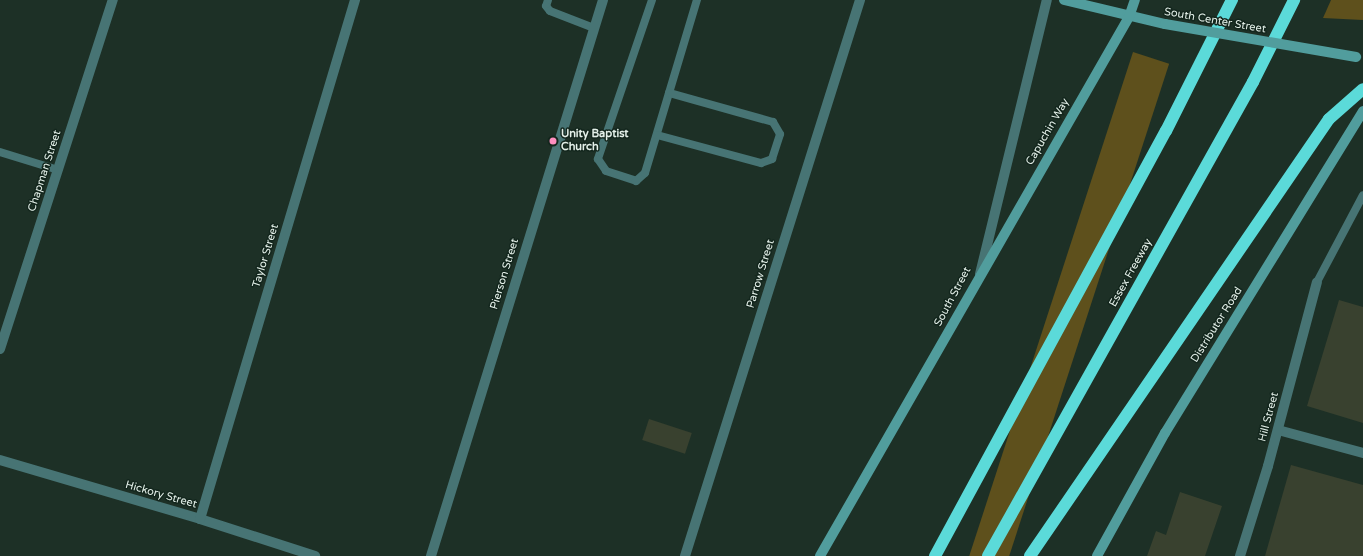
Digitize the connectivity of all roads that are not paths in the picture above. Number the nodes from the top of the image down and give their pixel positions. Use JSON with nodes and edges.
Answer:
{"nodes":[{"id":1,"x":113,"y":0,"type":"edge"},
{"id":2,"x":356,"y":0,"type":"edge"},
{"id":3,"x":548,"y":0,"type":"edge"},
{"id":4,"x":603,"y":0,"type":"edge"},
{"id":5,"x":652,"y":0,"type":"edge"},
{"id":6,"x":697,"y":0,"type":"edge"},
{"id":7,"x":860,"y":0,"type":"edge"},
{"id":8,"x":1047,"y":0,"type":"edge"},
{"id":9,"x":1064,"y":0,"type":"edge"},
{"id":10,"x":1135,"y":0,"type":"edge"},
{"id":11,"x":1232,"y":0,"type":"edge"},
{"id":12,"x":1294,"y":0,"type":"edge"},
{"id":13,"x":1129,"y":17,"type":"junction"},
{"id":14,"x":594,"y":28,"type":"junction"},
{"id":15,"x":1359,"y":58,"type":"edge"},
{"id":16,"x":1363,"y":89,"type":"edge"},
{"id":17,"x":669,"y":93,"type":"junction"},
{"id":18,"x":1363,"y":111,"type":"edge"},
{"id":19,"x":657,"y":135,"type":"junction"},
{"id":20,"x":0,"y":152,"type":"edge"},
{"id":21,"x":58,"y":170,"type":"junction"},
{"id":22,"x":1363,"y":195,"type":"edge"},
{"id":23,"x":980,"y":275,"type":"junction"},
{"id":24,"x":1317,"y":282,"type":"joint"},
{"id":25,"x":0,"y":349,"type":"edge"},
{"id":26,"x":1278,"y":430,"type":"junction"},
{"id":27,"x":1363,"y":453,"type":"edge"},
{"id":28,"x":0,"y":460,"type":"edge"},
{"id":29,"x":200,"y":519,"type":"junction"},
{"id":30,"x":314,"y":556,"type":"edge"},
{"id":31,"x":431,"y":556,"type":"edge"},
{"id":32,"x":685,"y":556,"type":"edge"},
{"id":33,"x":820,"y":556,"type":"edge"},
{"id":34,"x":935,"y":556,"type":"edge"},
{"id":35,"x":988,"y":556,"type":"edge"},
{"id":36,"x":1030,"y":556,"type":"edge"},
{"id":37,"x":1097,"y":556,"type":"edge"},
{"id":38,"x":1240,"y":556,"type":"edge"}],
"edges":[{"from":1,"to":21,"type":"street","name":"Chapman Street"},
{"from":2,"to":29,"type":"street","name":"Taylor Street"},
{"from":3,"to":14,"type":"lane"},
{"from":4,"to":14,"type":"street","name":"Pierson Street"},
{"from":5,"to":19,"type":"lane"},
{"from":6,"to":17,"type":"lane"},
{"from":7,"to":32,"type":"street","name":"Parrow Street"},
{"from":8,"to":23,"type":"street","name":"South Street"},
{"from":9,"to":13,"type":"main road","name":"South Center Street"},
{"from":10,"to":13,"type":"main road","name":"Capuchin Way"},
{"from":11,"to":34,"type":"highway"},
{"from":12,"to":35,"type":"highway","name":"Essex Freeway"},
{"from":13,"to":15,"type":"main road","name":"South Center Street","bridge":true},
{"from":13,"to":23,"type":"main road","name":"Capuchin Way"},
{"from":14,"to":31,"type":"street","name":"Pierson Street"},
{"from":16,"to":36,"type":"highway"},
{"from":17,"to":19,"type":"lane"},
{"from":17,"to":19,"type":"lane"},
{"from":18,"to":37,"type":"main road","name":"Distributor Road"},
{"from":20,"to":21,"type":"lane"},
{"from":21,"to":25,"type":"street","name":"Chapman Street"},
{"from":22,"to":24,"type":"lane"},
{"from":23,"to":33,"type":"main road","name":"South Street"},
{"from":24,"to":26,"type":"street","name":"Hill Street"},
{"from":26,"to":27,"type":"street"},
{"from":26,"to":38,"type":"street","name":"Hill Street"},
{"from":28,"to":29,"type":"street","name":"Hickory Street"},
{"from":29,"to":30,"type":"street","name":"Hickory Street"}]}
